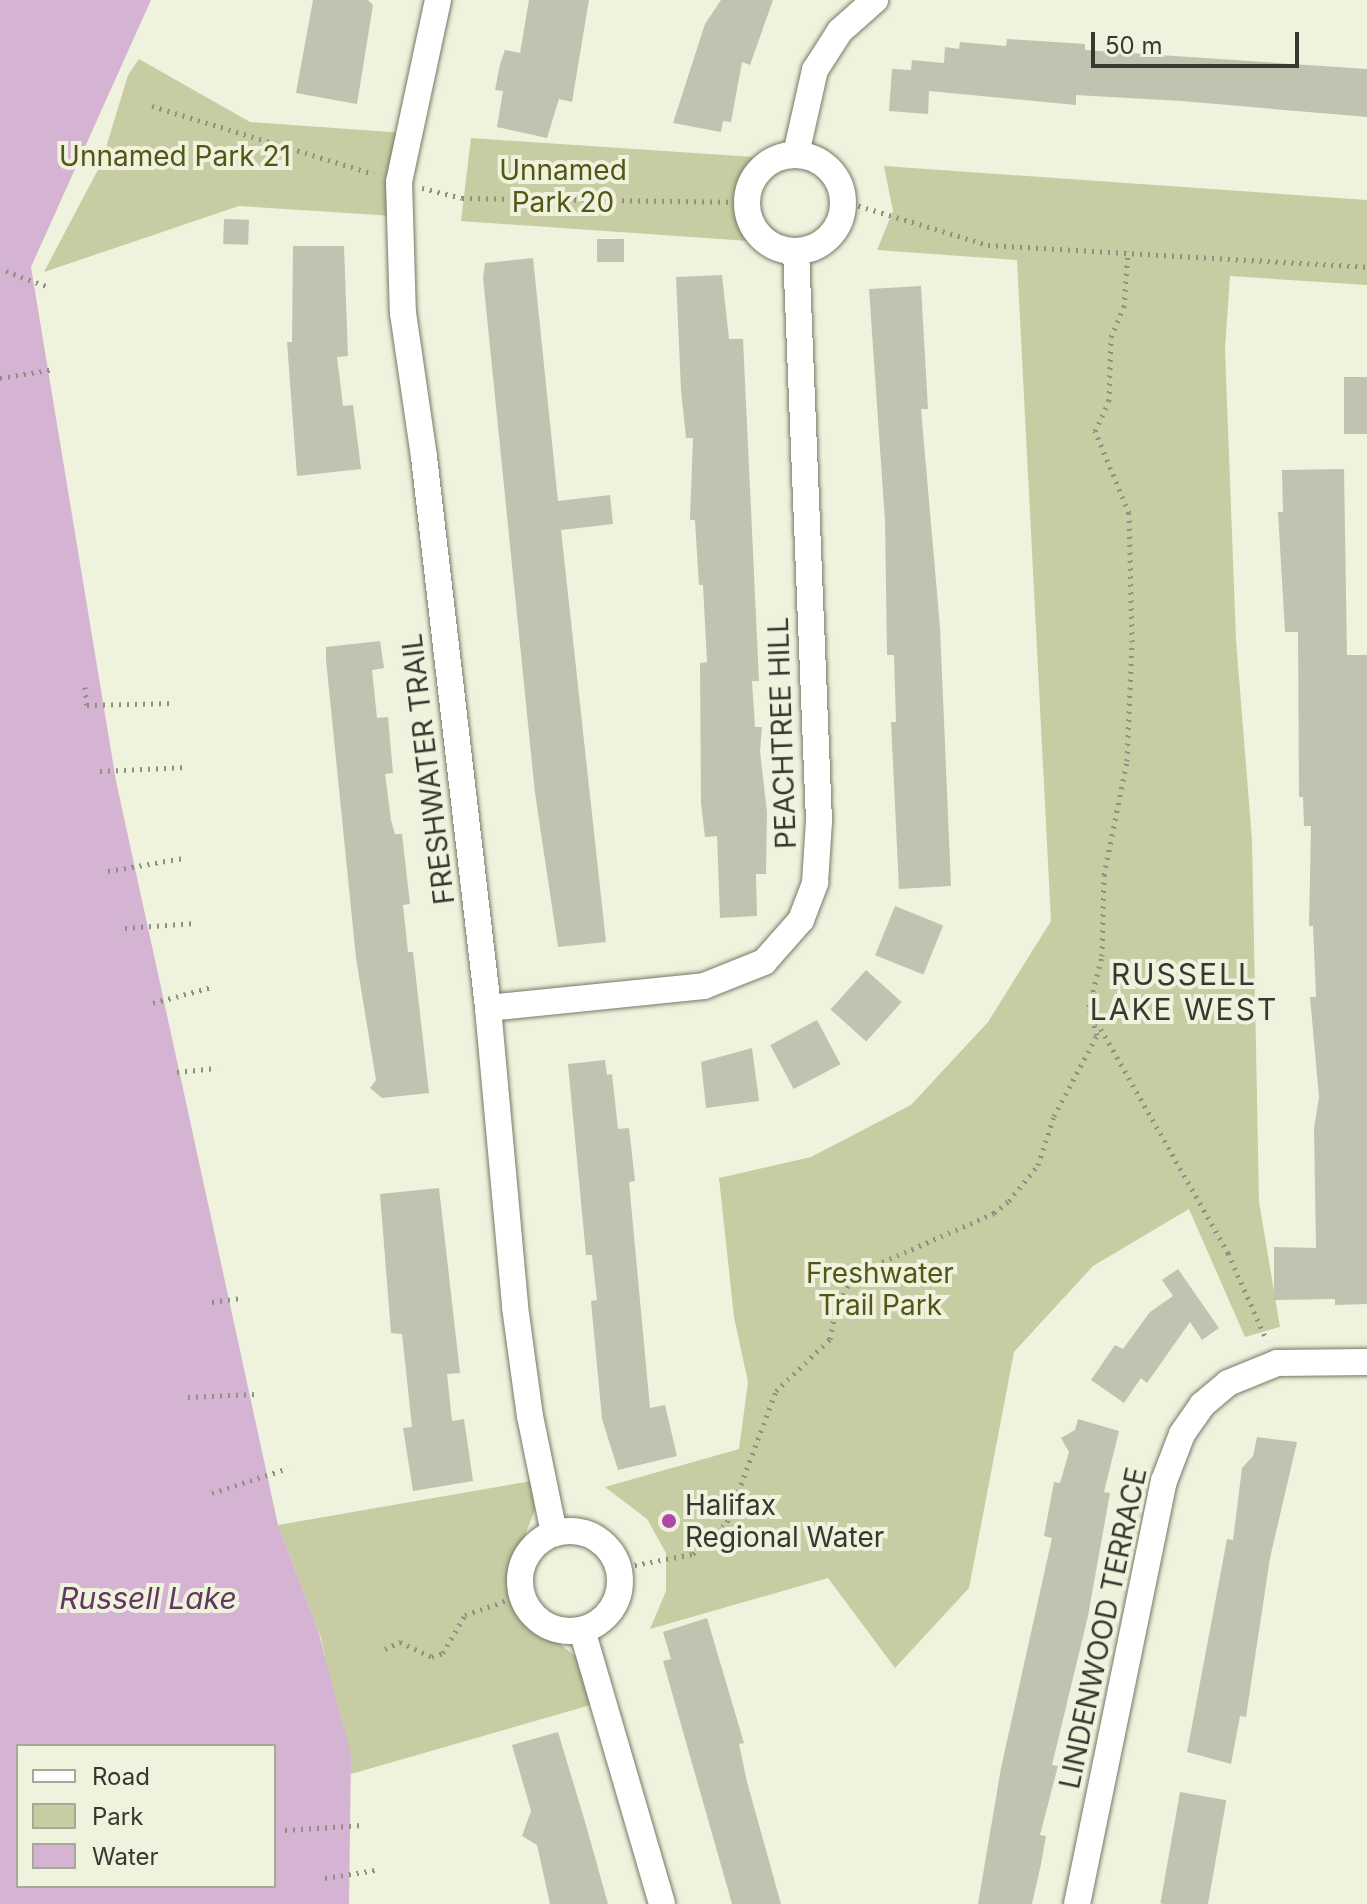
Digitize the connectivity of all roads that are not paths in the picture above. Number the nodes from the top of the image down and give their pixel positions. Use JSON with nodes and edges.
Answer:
{"nodes":[{"id":1,"x":438,"y":0,"type":"edge"},
{"id":2,"x":875,"y":0,"type":"edge"},
{"id":3,"x":796,"y":154,"type":"junction"},
{"id":4,"x":796,"y":251,"type":"junction"},
{"id":5,"x":488,"y":1008,"type":"junction"},
{"id":6,"x":1367,"y":1362,"type":"edge"},
{"id":7,"x":554,"y":1533,"type":"junction"},
{"id":8,"x":582,"y":1630,"type":"junction"},
{"id":9,"x":662,"y":1904,"type":"edge"},
{"id":10,"x":1077,"y":1904,"type":"edge"}],
"edges":[{"from":1,"to":5,"type":"street","name":"FRESHWATER TRAIL"},
{"from":2,"to":3,"type":"street"},
{"from":3,"to":4,"type":"street"},
{"from":3,"to":4,"type":"street"},
{"from":4,"to":5,"type":"street","name":"PEACHTREE HILL"},
{"from":5,"to":7,"type":"street","name":"FRESHWATER TRAIL"},
{"from":6,"to":10,"type":"street","name":"LINDENWOOD TERRACE"},
{"from":7,"to":8,"type":"street"},
{"from":7,"to":8,"type":"street"},
{"from":8,"to":9,"type":"street"}]}
